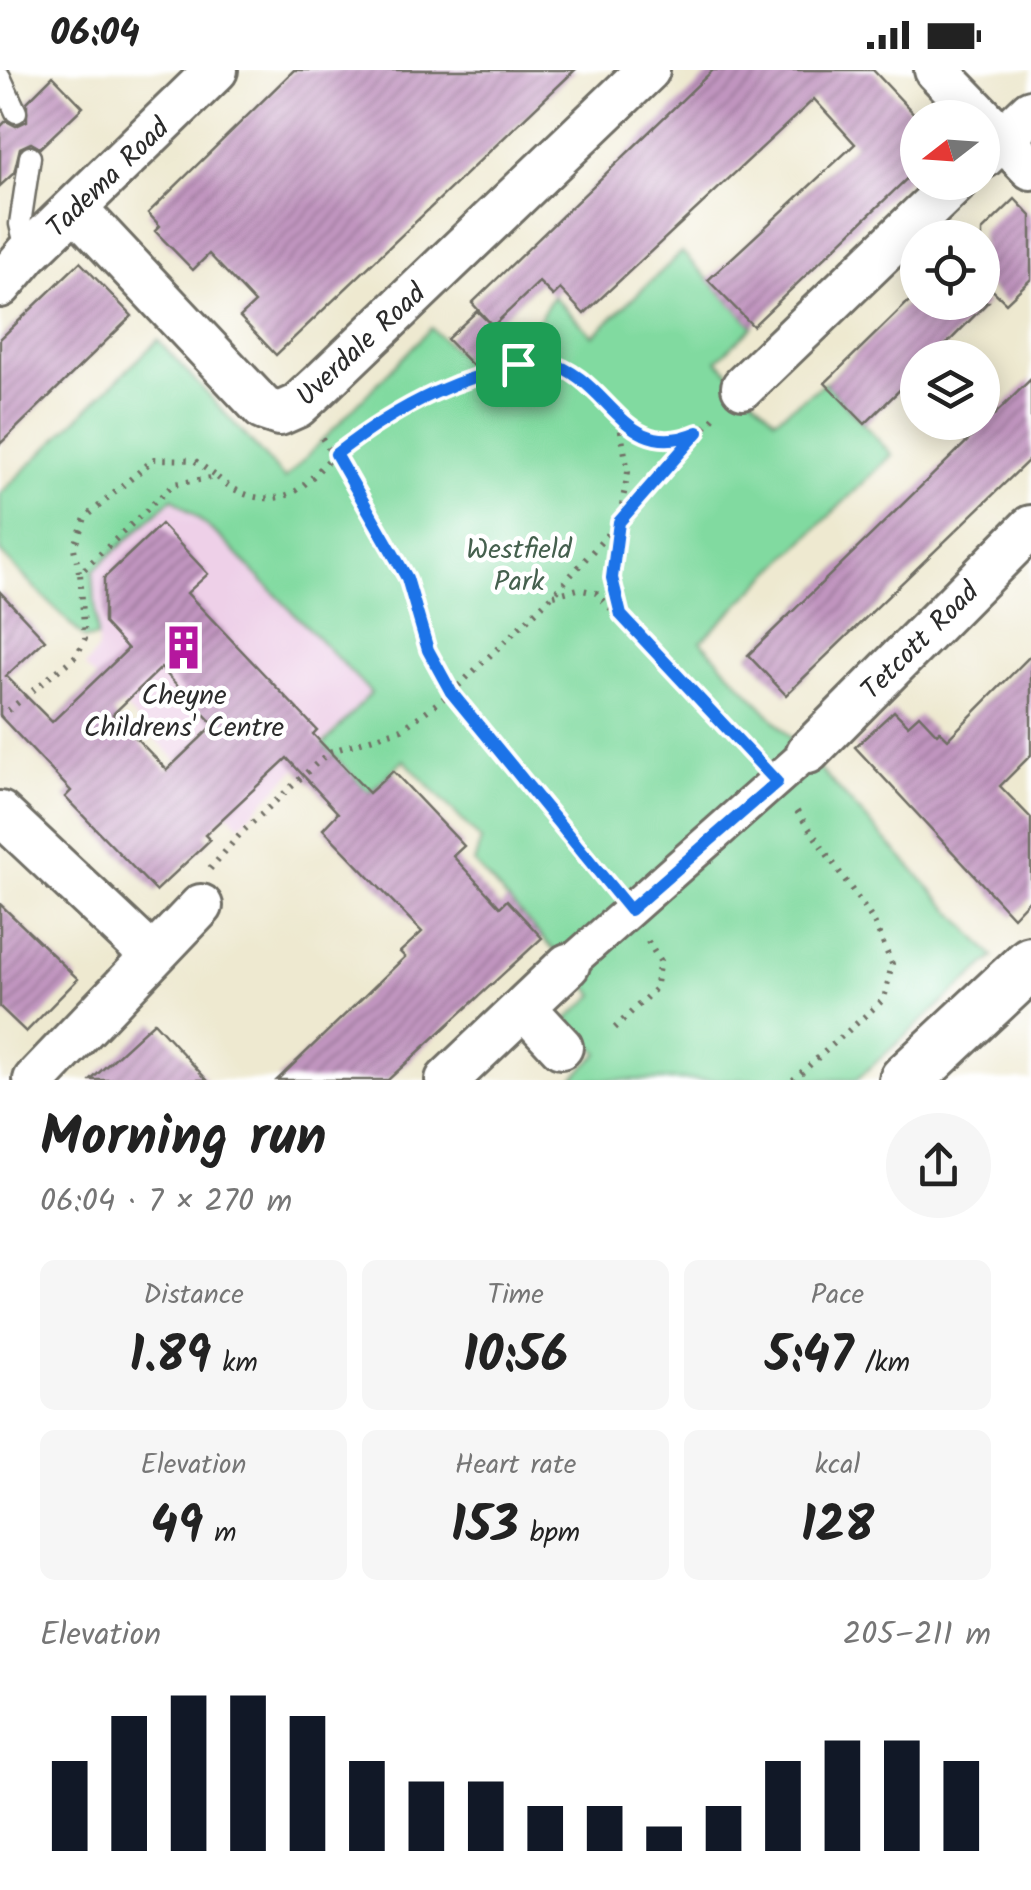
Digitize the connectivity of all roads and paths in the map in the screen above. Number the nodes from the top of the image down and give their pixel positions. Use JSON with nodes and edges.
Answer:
{"nodes":[{"id":1,"x":216,"y":70,"type":"edge"},
{"id":2,"x":648,"y":70,"type":"edge"},
{"id":3,"x":936,"y":70,"type":"edge"},
{"id":4,"x":0,"y":77,"type":"edge"},
{"id":5,"x":16,"y":112,"type":"dead end"},
{"id":6,"x":1012,"y":144,"type":"edge"},
{"id":7,"x":30,"y":157,"type":"dead end"},
{"id":8,"x":937,"y":200,"type":"edge"},
{"id":9,"x":76,"y":208,"type":"junction"},
{"id":10,"x":27,"y":254,"type":"junction"},
{"id":11,"x":0,"y":286,"type":"edge"},
{"id":12,"x":530,"y":334,"type":"dead end"},
{"id":13,"x":546,"y":362,"type":"junction"},
{"id":14,"x":743,"y":387,"type":"joint"},
{"id":15,"x":618,"y":420,"type":"junction"},
{"id":16,"x":698,"y":432,"type":"junction"},
{"id":17,"x":336,"y":454,"type":"junction"},
{"id":18,"x":217,"y":477,"type":"junction"},
{"id":19,"x":619,"y":522,"type":"junction"},
{"id":20,"x":1031,"y":527,"type":"edge"},
{"id":21,"x":80,"y":573,"type":"junction"},
{"id":22,"x":552,"y":596,"type":"junction"},
{"id":23,"x":621,"y":615,"type":"junction"},
{"id":24,"x":451,"y":692,"type":"junction"},
{"id":25,"x":0,"y":717,"type":"edge"},
{"id":26,"x":808,"y":752,"type":"joint"},
{"id":27,"x":777,"y":782,"type":"junction"},
{"id":28,"x":0,"y":813,"type":"edge"},
{"id":29,"x":201,"y":906,"type":"joint"},
{"id":30,"x":630,"y":910,"type":"junction"},
{"id":31,"x":152,"y":956,"type":"junction"},
{"id":32,"x":1031,"y":963,"type":"edge"},
{"id":33,"x":568,"y":965,"type":"joint"},
{"id":34,"x":524,"y":1007,"type":"junction"},
{"id":35,"x":615,"y":1028,"type":"dead end"},
{"id":36,"x":562,"y":1047,"type":"dead end"},
{"id":37,"x":932,"y":1072,"type":"edge"},
{"id":38,"x":35,"y":1080,"type":"edge"},
{"id":39,"x":447,"y":1080,"type":"edge"},
{"id":40,"x":793,"y":1080,"type":"edge"}],
"edges":[{"from":1,"to":9,"type":"street","name":"Tadema Road"},
{"from":2,"to":9,"type":"street","name":"Uverdale Road"},
{"from":3,"to":6,"type":"street"},
{"from":4,"to":5,"type":"lane"},
{"from":7,"to":10,"type":"lane"},
{"from":8,"to":14,"type":"street"},
{"from":9,"to":10,"type":"street","name":"Tadema Road"},
{"from":10,"to":11,"type":"street","name":"Tadema Road"},
{"from":12,"to":13,"type":"path"},
{"from":13,"to":15,"type":"path"},
{"from":13,"to":17,"type":"path"},
{"from":14,"to":16,"type":"path"},
{"from":15,"to":16,"type":"path"},
{"from":15,"to":19,"type":"path"},
{"from":16,"to":19,"type":"path"},
{"from":17,"to":18,"type":"path"},
{"from":17,"to":24,"type":"path"},
{"from":18,"to":21,"type":"path"},
{"from":18,"to":21,"type":"path"},
{"from":19,"to":22,"type":"path"},
{"from":19,"to":23,"type":"path"},
{"from":20,"to":26,"type":"street","name":"Tetcott Road"},
{"from":21,"to":25,"type":"path"},
{"from":22,"to":23,"type":"path"},
{"from":22,"to":24,"type":"path"},
{"from":23,"to":27,"type":"path"},
{"from":24,"to":29,"type":"path"},
{"from":24,"to":30,"type":"path"},
{"from":26,"to":27,"type":"street"},
{"from":27,"to":30,"type":"street"},
{"from":27,"to":40,"type":"path"},
{"from":28,"to":31,"type":"street"},
{"from":29,"to":31,"type":"street"},
{"from":30,"to":33,"type":"street"},
{"from":30,"to":35,"type":"path"},
{"from":31,"to":38,"type":"street"},
{"from":32,"to":37,"type":"street"},
{"from":33,"to":34,"type":"street"},
{"from":34,"to":36,"type":"street"},
{"from":34,"to":39,"type":"street"}]}
